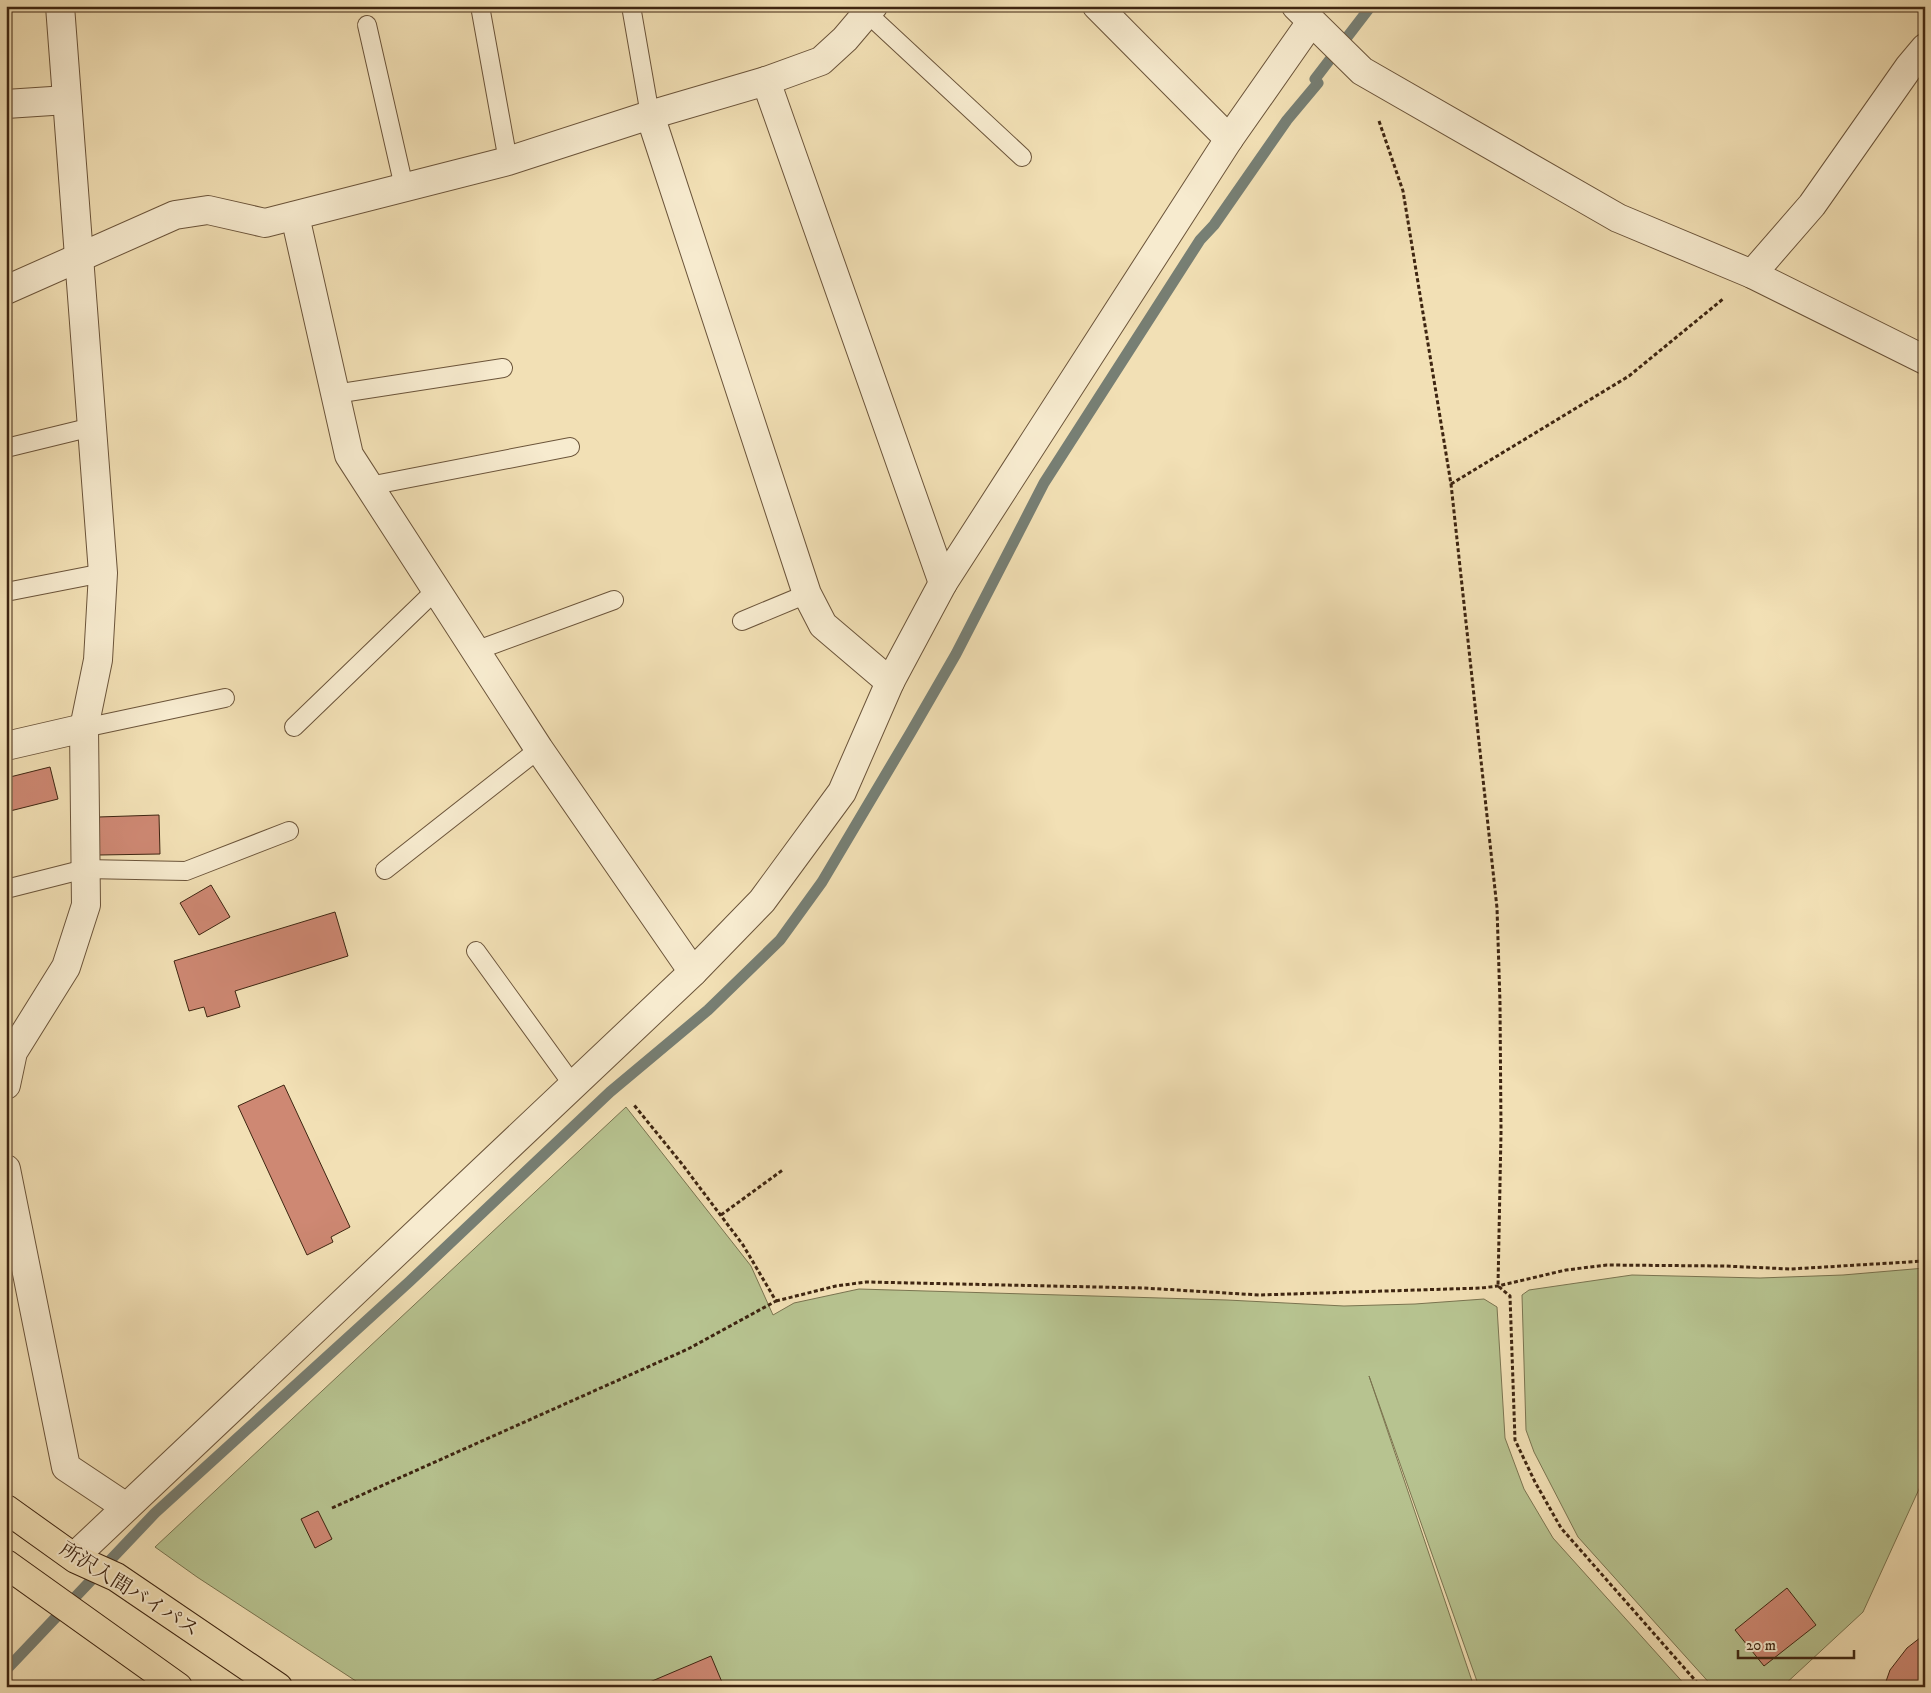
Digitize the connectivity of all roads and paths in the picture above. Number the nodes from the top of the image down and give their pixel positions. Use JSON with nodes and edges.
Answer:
{"nodes":[{"id":1,"x":60,"y":6,"type":"edge"},
{"id":2,"x":480,"y":6,"type":"edge"},
{"id":3,"x":630,"y":6,"type":"edge"},
{"id":4,"x":1097,"y":6,"type":"edge"},
{"id":5,"x":870,"y":10,"type":"edge"},
{"id":6,"x":1303,"y":14,"type":"edge"},
{"id":7,"x":368,"y":25,"type":"dead end"},
{"id":8,"x":1925,"y":48,"type":"edge"},
{"id":9,"x":1362,"y":71,"type":"junction"},
{"id":10,"x":766,"y":81,"type":"junction"},
{"id":11,"x":67,"y":100,"type":"junction"},
{"id":12,"x":6,"y":104,"type":"edge"},
{"id":13,"x":650,"y":115,"type":"junction"},
{"id":14,"x":1229,"y":139,"type":"junction"},
{"id":15,"x":1022,"y":157,"type":"dead end"},
{"id":16,"x":508,"y":161,"type":"junction"},
{"id":17,"x":404,"y":187,"type":"junction"},
{"id":18,"x":294,"y":216,"type":"junction"},
{"id":19,"x":79,"y":257,"type":"junction"},
{"id":20,"x":1752,"y":274,"type":"junction"},
{"id":21,"x":6,"y":290,"type":"edge"},
{"id":22,"x":1925,"y":360,"type":"edge"},
{"id":23,"x":503,"y":368,"type":"dead end"},
{"id":24,"x":335,"y":394,"type":"junction"},
{"id":25,"x":92,"y":427,"type":"junction"},
{"id":26,"x":570,"y":447,"type":"dead end"},
{"id":27,"x":6,"y":448,"type":"edge"},
{"id":28,"x":1451,"y":484,"type":"junction"},
{"id":29,"x":369,"y":486,"type":"junction"},
{"id":30,"x":103,"y":573,"type":"junction"},
{"id":31,"x":943,"y":583,"type":"junction"},
{"id":32,"x":436,"y":590,"type":"junction"},
{"id":33,"x":6,"y":592,"type":"edge"},
{"id":34,"x":807,"y":594,"type":"junction"},
{"id":35,"x":614,"y":600,"type":"dead end"},
{"id":36,"x":742,"y":621,"type":"dead end"},
{"id":37,"x":475,"y":651,"type":"junction"},
{"id":38,"x":890,"y":682,"type":"junction"},
{"id":39,"x":226,"y":698,"type":"dead end"},
{"id":40,"x":294,"y":727,"type":"dead end"},
{"id":41,"x":84,"y":728,"type":"junction"},
{"id":42,"x":6,"y":746,"type":"edge"},
{"id":43,"x":539,"y":749,"type":"junction"},
{"id":44,"x":289,"y":831,"type":"dead end"},
{"id":45,"x":85,"y":869,"type":"junction"},
{"id":46,"x":385,"y":870,"type":"dead end"},
{"id":47,"x":6,"y":889,"type":"edge"},
{"id":48,"x":476,"y":951,"type":"dead end"},
{"id":49,"x":693,"y":972,"type":"junction"},
{"id":50,"x":9,"y":1053,"type":"edge"},
{"id":51,"x":6,"y":1085,"type":"edge"},
{"id":52,"x":573,"y":1085,"type":"junction"},
{"id":53,"x":634,"y":1105,"type":"dead end"},
{"id":54,"x":6,"y":1169,"type":"edge"},
{"id":55,"x":784,"y":1169,"type":"dead end"},
{"id":56,"x":721,"y":1214,"type":"junction"},
{"id":57,"x":1925,"y":1260,"type":"edge"},
{"id":58,"x":1498,"y":1286,"type":"junction"},
{"id":59,"x":776,"y":1301,"type":"junction"},
{"id":60,"x":126,"y":1507,"type":"junction"},
{"id":61,"x":332,"y":1508,"type":"dead end"},
{"id":62,"x":6,"y":1509,"type":"edge"},
{"id":63,"x":75,"y":1558,"type":"junction"},
{"id":64,"x":6,"y":1564,"type":"edge"},
{"id":65,"x":178,"y":1687,"type":"edge"},
{"id":66,"x":278,"y":1687,"type":"edge"},
{"id":67,"x":1701,"y":1687,"type":"edge"}],
"edges":[{"from":1,"to":11,"type":"street"},
{"from":2,"to":16,"type":"lane"},
{"from":3,"to":13,"type":"lane"},
{"from":4,"to":14,"type":"street"},
{"from":5,"to":10,"type":"street"},
{"from":5,"to":15,"type":"lane"},
{"from":6,"to":9,"type":"street"},
{"from":6,"to":14,"type":"street"},
{"from":7,"to":17,"type":"lane"},
{"from":8,"to":20,"type":"street"},
{"from":9,"to":20,"type":"street"},
{"from":9,"to":28,"type":"path"},
{"from":10,"to":13,"type":"street"},
{"from":10,"to":31,"type":"street"},
{"from":11,"to":12,"type":"street"},
{"from":11,"to":19,"type":"street"},
{"from":13,"to":16,"type":"street"},
{"from":13,"to":34,"type":"street"},
{"from":14,"to":31,"type":"street"},
{"from":16,"to":17,"type":"street"},
{"from":17,"to":18,"type":"street"},
{"from":18,"to":19,"type":"street"},
{"from":18,"to":24,"type":"street"},
{"from":19,"to":21,"type":"street"},
{"from":19,"to":25,"type":"street"},
{"from":20,"to":22,"type":"street"},
{"from":20,"to":28,"type":"path"},
{"from":23,"to":24,"type":"lane"},
{"from":24,"to":29,"type":"street"},
{"from":25,"to":27,"type":"lane"},
{"from":25,"to":30,"type":"street"},
{"from":26,"to":29,"type":"lane"},
{"from":28,"to":58,"type":"path"},
{"from":29,"to":32,"type":"street"},
{"from":30,"to":33,"type":"lane"},
{"from":30,"to":41,"type":"street"},
{"from":31,"to":38,"type":"street"},
{"from":32,"to":37,"type":"street"},
{"from":32,"to":40,"type":"lane"},
{"from":34,"to":36,"type":"lane"},
{"from":34,"to":38,"type":"street"},
{"from":35,"to":37,"type":"lane"},
{"from":37,"to":43,"type":"street"},
{"from":38,"to":49,"type":"street"},
{"from":39,"to":41,"type":"lane"},
{"from":41,"to":42,"type":"street"},
{"from":41,"to":45,"type":"street"},
{"from":43,"to":46,"type":"lane"},
{"from":43,"to":49,"type":"street"},
{"from":44,"to":45,"type":"lane"},
{"from":45,"to":47,"type":"lane"},
{"from":45,"to":50,"type":"street"},
{"from":48,"to":52,"type":"lane"},
{"from":49,"to":52,"type":"street"},
{"from":50,"to":51,"type":"street"},
{"from":52,"to":60,"type":"street"},
{"from":53,"to":56,"type":"path"},
{"from":54,"to":60,"type":"street"},
{"from":55,"to":56,"type":"path"},
{"from":56,"to":59,"type":"path"},
{"from":57,"to":58,"type":"path"},
{"from":58,"to":59,"type":"path"},
{"from":58,"to":67,"type":"path"},
{"from":59,"to":61,"type":"path"},
{"from":60,"to":63,"type":"street"},
{"from":62,"to":63,"type":"highway","name":"所沢入間バイパス"},
{"from":63,"to":66,"type":"highway","name":"所沢入間バイパス"},
{"from":64,"to":65,"type":"highway"}]}
